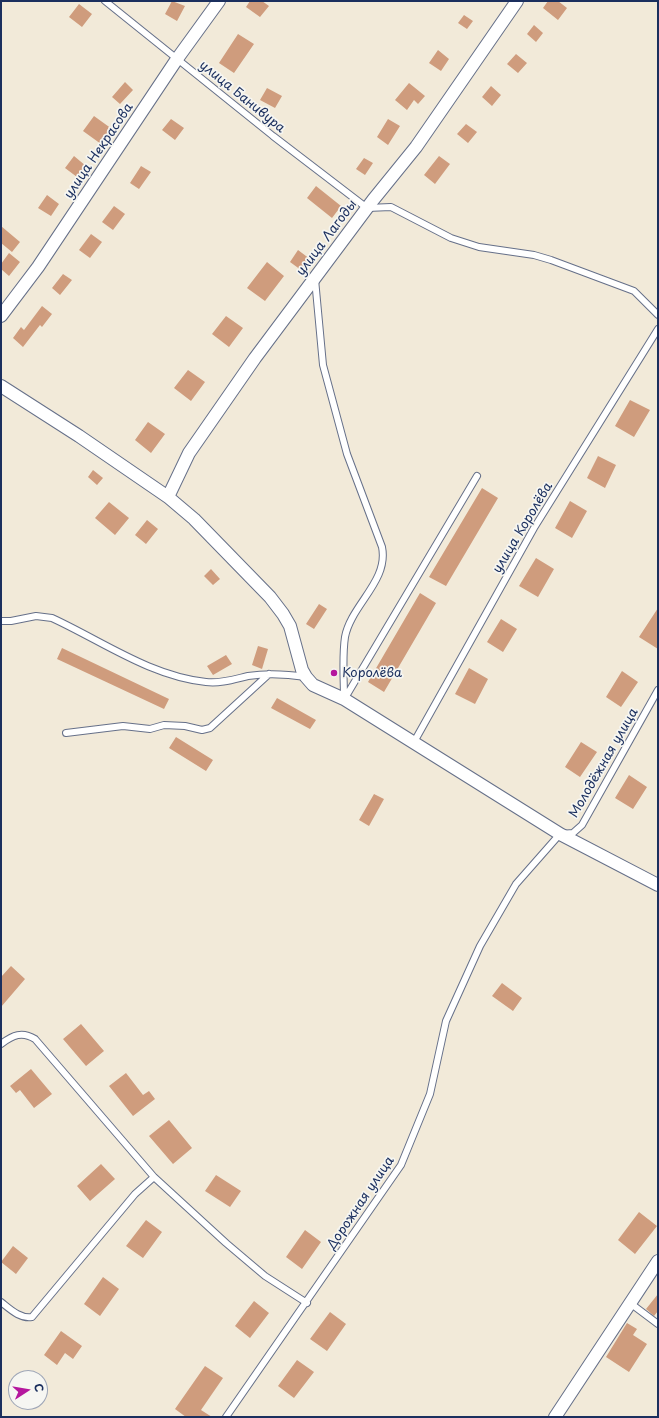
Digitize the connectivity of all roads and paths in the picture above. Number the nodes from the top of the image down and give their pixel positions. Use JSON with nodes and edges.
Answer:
{"nodes":[{"id":1,"x":105,"y":1,"type":"edge"},
{"id":2,"x":219,"y":1,"type":"edge"},
{"id":3,"x":517,"y":1,"type":"edge"},
{"id":4,"x":177,"y":59,"type":"junction"},
{"id":5,"x":367,"y":208,"type":"junction"},
{"id":6,"x":315,"y":278,"type":"junction"},
{"id":7,"x":658,"y":315,"type":"edge"},
{"id":8,"x":1,"y":316,"type":"edge"},
{"id":9,"x":658,"y":329,"type":"edge"},
{"id":10,"x":1,"y":386,"type":"edge"},
{"id":11,"x":477,"y":476,"type":"dead end"},
{"id":12,"x":168,"y":497,"type":"junction"},
{"id":13,"x":1,"y":621,"type":"edge"},
{"id":14,"x":269,"y":674,"type":"junction"},
{"id":15,"x":306,"y":677,"type":"junction"},
{"id":16,"x":658,"y":690,"type":"edge"},
{"id":17,"x":344,"y":699,"type":"junction"},
{"id":18,"x":66,"y":733,"type":"dead end"},
{"id":19,"x":414,"y":742,"type":"junction"},
{"id":20,"x":560,"y":834,"type":"junction"},
{"id":21,"x":658,"y":885,"type":"edge"},
{"id":22,"x":1,"y":1044,"type":"edge"},
{"id":23,"x":154,"y":1177,"type":"junction"},
{"id":24,"x":658,"y":1261,"type":"edge"},
{"id":25,"x":1,"y":1302,"type":"edge"},
{"id":26,"x":306,"y":1303,"type":"junction"},
{"id":27,"x":630,"y":1303,"type":"junction"},
{"id":28,"x":658,"y":1324,"type":"edge"},
{"id":29,"x":226,"y":1417,"type":"edge"},
{"id":30,"x":555,"y":1417,"type":"edge"}],
"edges":[{"from":1,"to":4,"type":"lane","name":"улица Банивура"},
{"from":2,"to":4,"type":"street","name":"улица Некрасова"},
{"from":3,"to":5,"type":"street","name":"улица Лагоды"},
{"from":4,"to":5,"type":"lane","name":"улица Банивура"},
{"from":4,"to":8,"type":"street","name":"улица Некрасова"},
{"from":5,"to":6,"type":"street","name":"улица Лагоды"},
{"from":5,"to":7,"type":"lane"},
{"from":6,"to":12,"type":"street","name":"улица Лагоды"},
{"from":6,"to":17,"type":"lane"},
{"from":9,"to":19,"type":"lane","name":"улица Королёва"},
{"from":10,"to":12,"type":"street"},
{"from":11,"to":17,"type":"lane"},
{"from":12,"to":15,"type":"street"},
{"from":13,"to":14,"type":"lane"},
{"from":14,"to":15,"type":"lane"},
{"from":14,"to":18,"type":"lane"},
{"from":15,"to":17,"type":"street"},
{"from":16,"to":20,"type":"lane","name":"Молодёжная улица"},
{"from":17,"to":19,"type":"street"},
{"from":19,"to":20,"type":"street"},
{"from":20,"to":21,"type":"street"},
{"from":20,"to":26,"type":"lane","name":"Дорожная улица"},
{"from":22,"to":23,"type":"lane"},
{"from":23,"to":25,"type":"lane"},
{"from":23,"to":26,"type":"lane"},
{"from":24,"to":27,"type":"street"},
{"from":26,"to":29,"type":"lane","name":"Дорожная улица"},
{"from":27,"to":28,"type":"lane"},
{"from":27,"to":30,"type":"street"}]}
